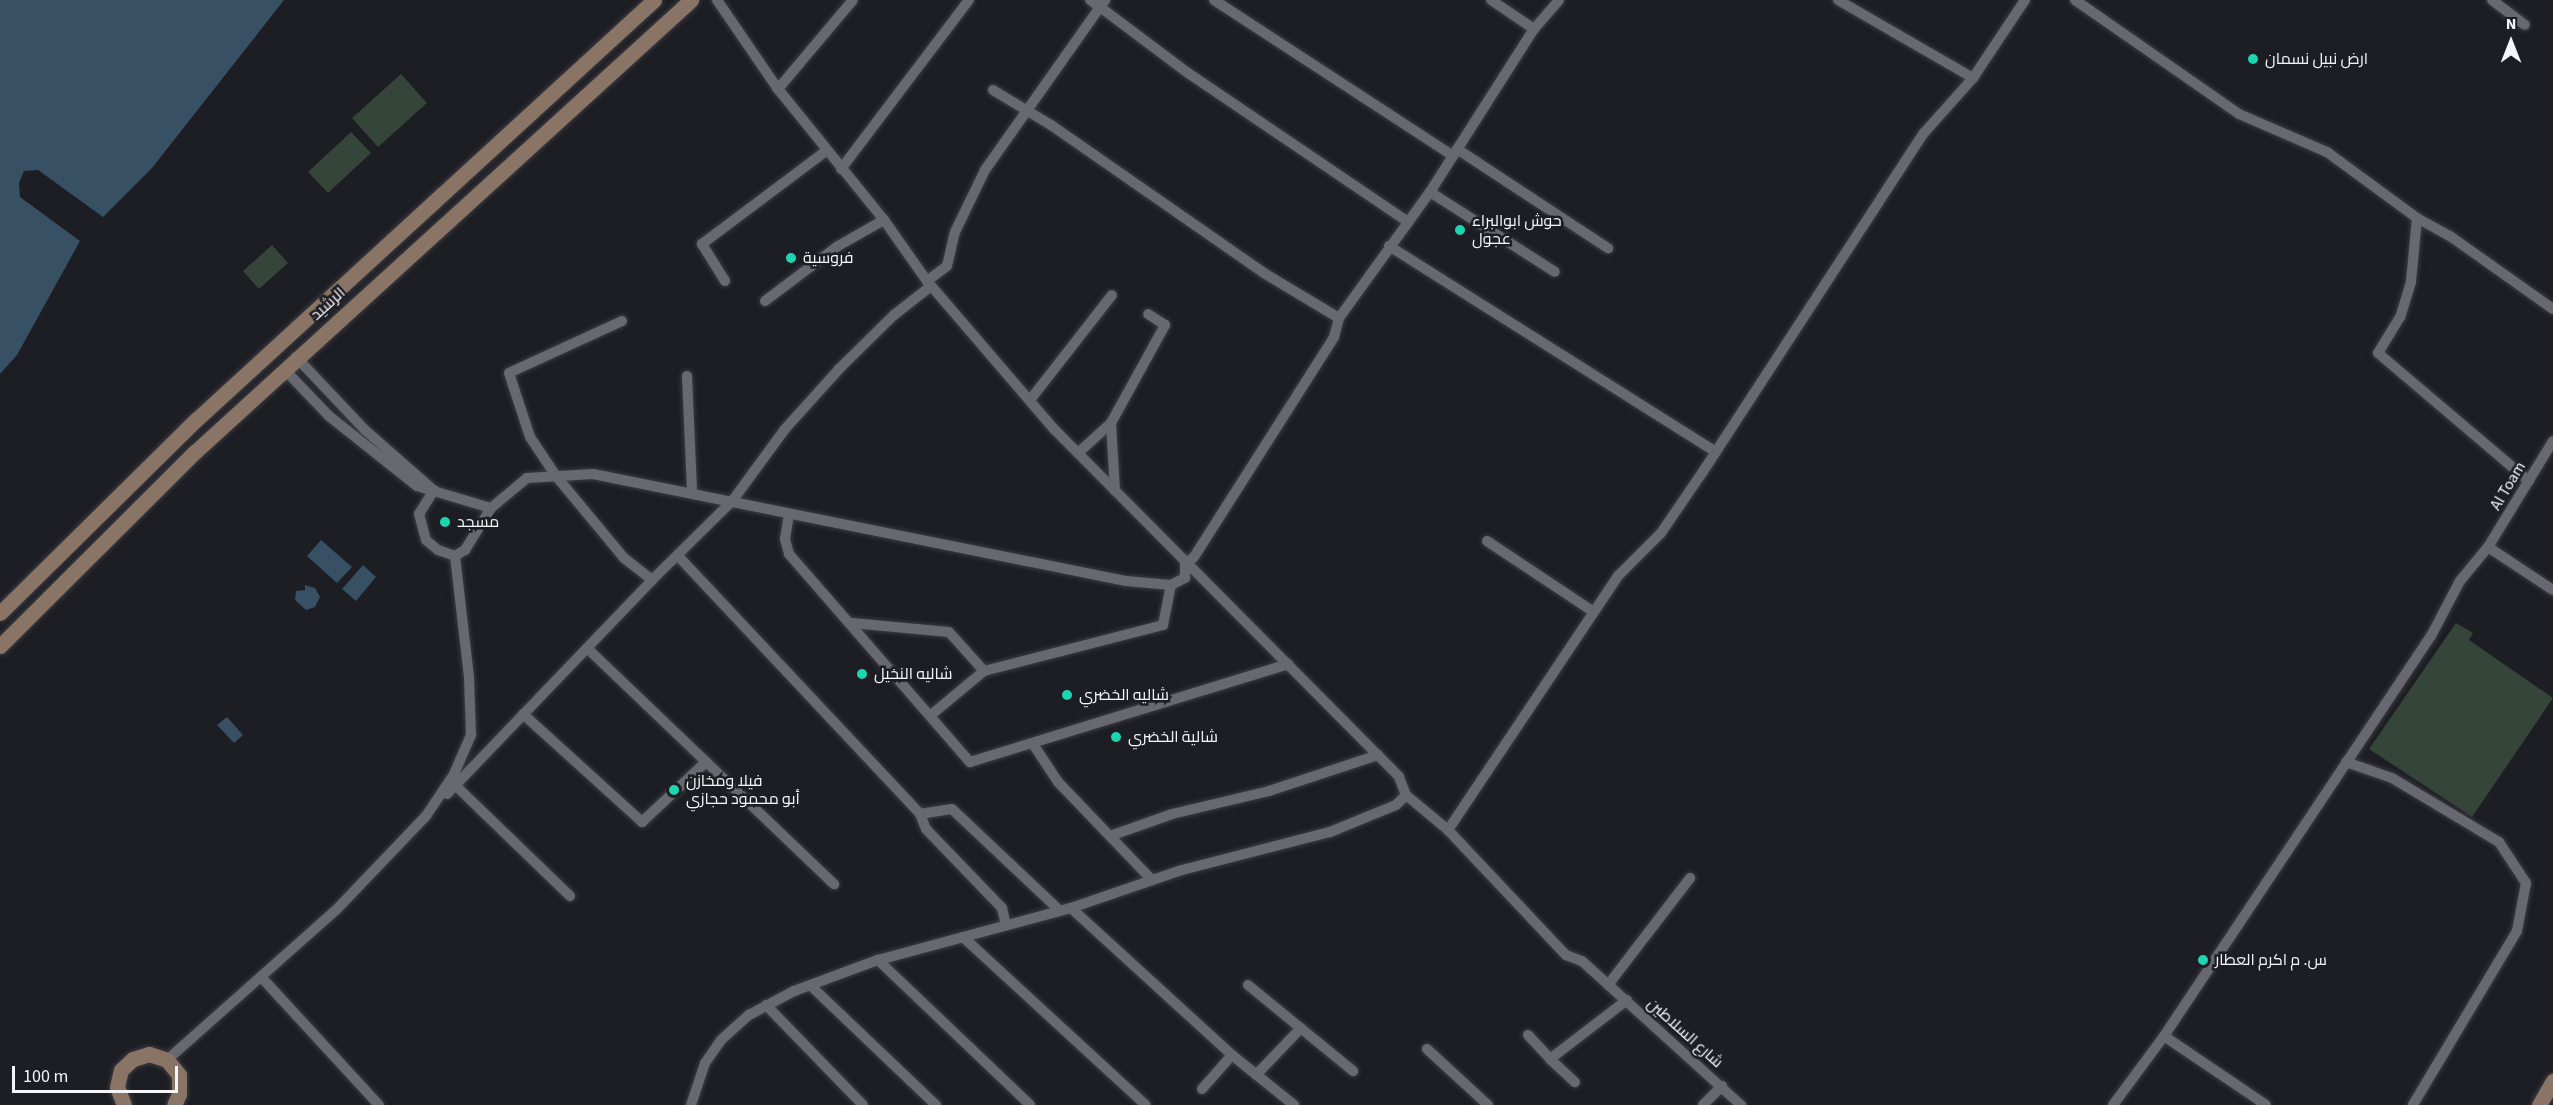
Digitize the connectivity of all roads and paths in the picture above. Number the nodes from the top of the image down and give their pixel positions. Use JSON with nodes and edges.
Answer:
{"nodes":[{"id":1,"x":654,"y":0,"type":"edge"},
{"id":2,"x":691,"y":0,"type":"edge"},
{"id":3,"x":717,"y":0,"type":"edge"},
{"id":4,"x":853,"y":0,"type":"edge"},
{"id":5,"x":969,"y":0,"type":"edge"},
{"id":6,"x":1090,"y":0,"type":"edge"},
{"id":7,"x":1214,"y":0,"type":"edge"},
{"id":8,"x":1491,"y":0,"type":"edge"},
{"id":9,"x":1559,"y":0,"type":"edge"},
{"id":10,"x":1838,"y":0,"type":"edge"},
{"id":11,"x":2025,"y":0,"type":"edge"},
{"id":12,"x":2075,"y":0,"type":"edge"},
{"id":13,"x":2492,"y":0,"type":"edge"},
{"id":14,"x":1102,"y":3,"type":"edge"},
{"id":15,"x":2525,"y":25,"type":"dead end"},
{"id":16,"x":1534,"y":29,"type":"junction"},
{"id":17,"x":1973,"y":78,"type":"junction"},
{"id":18,"x":778,"y":89,"type":"junction"},
{"id":19,"x":993,"y":90,"type":"dead end"},
{"id":20,"x":1028,"y":113,"type":"junction"},
{"id":21,"x":826,"y":151,"type":"junction"},
{"id":22,"x":1455,"y":152,"type":"junction"},
{"id":23,"x":841,"y":169,"type":"junction"},
{"id":24,"x":1430,"y":192,"type":"junction"},
{"id":25,"x":2417,"y":218,"type":"junction"},
{"id":26,"x":884,"y":220,"type":"junction"},
{"id":27,"x":1408,"y":222,"type":"junction"},
{"id":28,"x":1389,"y":246,"type":"junction"},
{"id":29,"x":1608,"y":248,"type":"dead end"},
{"id":30,"x":1555,"y":272,"type":"dead end"},
{"id":31,"x":725,"y":281,"type":"dead end"},
{"id":32,"x":929,"y":284,"type":"junction"},
{"id":33,"x":1112,"y":296,"type":"dead end"},
{"id":34,"x":765,"y":301,"type":"dead end"},
{"id":35,"x":2553,"y":309,"type":"edge"},
{"id":36,"x":1148,"y":314,"type":"dead end"},
{"id":37,"x":1339,"y":318,"type":"junction"},
{"id":38,"x":622,"y":321,"type":"dead end"},
{"id":39,"x":296,"y":357,"type":"junction"},
{"id":40,"x":284,"y":369,"type":"junction"},
{"id":41,"x":687,"y":376,"type":"dead end"},
{"id":42,"x":1030,"y":400,"type":"junction"},
{"id":43,"x":1111,"y":423,"type":"junction"},
{"id":44,"x":2553,"y":441,"type":"edge"},
{"id":45,"x":1715,"y":451,"type":"junction"},
{"id":46,"x":1078,"y":453,"type":"junction"},
{"id":47,"x":556,"y":476,"type":"junction"},
{"id":48,"x":2529,"y":481,"type":"junction"},
{"id":49,"x":434,"y":490,"type":"junction"},
{"id":50,"x":1115,"y":491,"type":"junction"},
{"id":51,"x":692,"y":492,"type":"junction"},
{"id":52,"x":734,"y":500,"type":"junction"},
{"id":53,"x":491,"y":508,"type":"junction"},
{"id":54,"x":789,"y":514,"type":"junction"},
{"id":55,"x":1487,"y":541,"type":"dead end"},
{"id":56,"x":2488,"y":547,"type":"junction"},
{"id":57,"x":455,"y":556,"type":"junction"},
{"id":58,"x":679,"y":557,"type":"junction"},
{"id":59,"x":1185,"y":564,"type":"junction"},
{"id":60,"x":651,"y":580,"type":"junction"},
{"id":61,"x":1171,"y":585,"type":"junction"},
{"id":62,"x":2553,"y":590,"type":"edge"},
{"id":63,"x":1594,"y":612,"type":"junction"},
{"id":64,"x":0,"y":613,"type":"edge"},
{"id":65,"x":852,"y":623,"type":"junction"},
{"id":66,"x":0,"y":646,"type":"edge"},
{"id":67,"x":587,"y":648,"type":"junction"},
{"id":68,"x":1288,"y":664,"type":"junction"},
{"id":69,"x":984,"y":671,"type":"junction"},
{"id":70,"x":523,"y":714,"type":"junction"},
{"id":71,"x":931,"y":715,"type":"junction"},
{"id":72,"x":1033,"y":744,"type":"junction"},
{"id":73,"x":1378,"y":755,"type":"junction"},
{"id":74,"x":706,"y":762,"type":"junction"},
{"id":75,"x":2346,"y":762,"type":"junction"},
{"id":76,"x":455,"y":785,"type":"junction"},
{"id":77,"x":1406,"y":795,"type":"junction"},
{"id":78,"x":920,"y":814,"type":"junction"},
{"id":79,"x":426,"y":816,"type":"junction"},
{"id":80,"x":1448,"y":830,"type":"junction"},
{"id":81,"x":1110,"y":836,"type":"junction"},
{"id":82,"x":1690,"y":878,"type":"dead end"},
{"id":83,"x":1152,"y":880,"type":"junction"},
{"id":84,"x":834,"y":884,"type":"dead end"},
{"id":85,"x":570,"y":896,"type":"dead end"},
{"id":86,"x":1065,"y":909,"type":"junction"},
{"id":87,"x":1006,"y":925,"type":"junction"},
{"id":88,"x":963,"y":937,"type":"junction"},
{"id":89,"x":878,"y":960,"type":"junction"},
{"id":90,"x":263,"y":978,"type":"junction"},
{"id":91,"x":1248,"y":985,"type":"dead end"},
{"id":92,"x":1608,"y":985,"type":"junction"},
{"id":93,"x":811,"y":986,"type":"junction"},
{"id":94,"x":1627,"y":1000,"type":"junction"},
{"id":95,"x":766,"y":1005,"type":"junction"},
{"id":96,"x":1301,"y":1028,"type":"junction"},
{"id":97,"x":1528,"y":1035,"type":"dead end"},
{"id":98,"x":2164,"y":1036,"type":"junction"},
{"id":99,"x":1427,"y":1048,"type":"dead end"},
{"id":100,"x":1232,"y":1055,"type":"junction"},
{"id":101,"x":1550,"y":1059,"type":"junction"},
{"id":102,"x":167,"y":1060,"type":"junction"},
{"id":103,"x":1353,"y":1071,"type":"dead end"},
{"id":104,"x":1256,"y":1075,"type":"junction"},
{"id":105,"x":2553,"y":1081,"type":"edge"},
{"id":106,"x":1575,"y":1082,"type":"dead end"},
{"id":107,"x":1722,"y":1086,"type":"junction"},
{"id":108,"x":1202,"y":1089,"type":"dead end"},
{"id":109,"x":118,"y":1101,"type":"edge"},
{"id":110,"x":181,"y":1102,"type":"edge"},
{"id":111,"x":379,"y":1105,"type":"edge"},
{"id":112,"x":691,"y":1105,"type":"edge"},
{"id":113,"x":863,"y":1105,"type":"edge"},
{"id":114,"x":936,"y":1105,"type":"edge"},
{"id":115,"x":1030,"y":1105,"type":"edge"},
{"id":116,"x":1146,"y":1105,"type":"edge"},
{"id":117,"x":1294,"y":1105,"type":"edge"},
{"id":118,"x":1488,"y":1105,"type":"edge"},
{"id":119,"x":1703,"y":1105,"type":"edge"},
{"id":120,"x":1742,"y":1105,"type":"edge"},
{"id":121,"x":2113,"y":1105,"type":"edge"},
{"id":122,"x":2265,"y":1105,"type":"edge"},
{"id":123,"x":2413,"y":1105,"type":"edge"},
{"id":124,"x":2539,"y":1105,"type":"edge"}],
"edges":[{"from":1,"to":64,"type":"main road","name":"الرشيد"},
{"from":2,"to":39,"type":"main road","name":"الرشيد"},
{"from":3,"to":18,"type":"street"},
{"from":4,"to":18,"type":"street"},
{"from":5,"to":23,"type":"street"},
{"from":6,"to":14,"type":"street"},
{"from":7,"to":22,"type":"street"},
{"from":8,"to":16,"type":"street"},
{"from":9,"to":16,"type":"street"},
{"from":10,"to":17,"type":"street"},
{"from":11,"to":17,"type":"street"},
{"from":12,"to":25,"type":"street"},
{"from":13,"to":15,"type":"street"},
{"from":14,"to":20,"type":"street"},
{"from":14,"to":27,"type":"street"},
{"from":16,"to":22,"type":"street"},
{"from":17,"to":45,"type":"street"},
{"from":18,"to":21,"type":"street"},
{"from":19,"to":20,"type":"street"},
{"from":20,"to":32,"type":"street"},
{"from":20,"to":37,"type":"street"},
{"from":21,"to":23,"type":"street"},
{"from":21,"to":31,"type":"street"},
{"from":22,"to":24,"type":"street"},
{"from":22,"to":29,"type":"street"},
{"from":23,"to":26,"type":"street"},
{"from":24,"to":27,"type":"street"},
{"from":24,"to":30,"type":"street"},
{"from":25,"to":35,"type":"street"},
{"from":25,"to":48,"type":"street"},
{"from":26,"to":32,"type":"street"},
{"from":26,"to":34,"type":"street"},
{"from":27,"to":28,"type":"street"},
{"from":28,"to":37,"type":"street"},
{"from":28,"to":45,"type":"street"},
{"from":32,"to":42,"type":"street"},
{"from":32,"to":52,"type":"street"},
{"from":33,"to":42,"type":"street"},
{"from":36,"to":43,"type":"street"},
{"from":37,"to":59,"type":"street"},
{"from":38,"to":47,"type":"street"},
{"from":39,"to":40,"type":"main road","name":"الرشيد"},
{"from":39,"to":49,"type":"street"},
{"from":40,"to":49,"type":"street"},
{"from":40,"to":66,"type":"main road","name":"الرشيد"},
{"from":41,"to":51,"type":"street"},
{"from":42,"to":46,"type":"street"},
{"from":43,"to":46,"type":"street"},
{"from":43,"to":50,"type":"street"},
{"from":44,"to":48,"type":"street","name":"Al Toam"},
{"from":45,"to":63,"type":"street"},
{"from":46,"to":50,"type":"street"},
{"from":47,"to":51,"type":"street"},
{"from":47,"to":53,"type":"street"},
{"from":47,"to":60,"type":"street"},
{"from":48,"to":56,"type":"street","name":"Al Toam"},
{"from":49,"to":53,"type":"street"},
{"from":49,"to":57,"type":"street"},
{"from":50,"to":59,"type":"street"},
{"from":51,"to":52,"type":"street"},
{"from":52,"to":54,"type":"street"},
{"from":52,"to":58,"type":"street"},
{"from":53,"to":57,"type":"street"},
{"from":54,"to":61,"type":"street"},
{"from":54,"to":65,"type":"street"},
{"from":55,"to":63,"type":"street"},
{"from":56,"to":62,"type":"street"},
{"from":56,"to":75,"type":"street","name":"Al Toam"},
{"from":57,"to":79,"type":"street"},
{"from":58,"to":60,"type":"street"},
{"from":58,"to":78,"type":"street"},
{"from":59,"to":61,"type":"street"},
{"from":59,"to":68,"type":"street"},
{"from":60,"to":67,"type":"street"},
{"from":61,"to":69,"type":"street"},
{"from":63,"to":80,"type":"street"},
{"from":65,"to":69,"type":"street"},
{"from":65,"to":71,"type":"street"},
{"from":67,"to":70,"type":"street"},
{"from":67,"to":74,"type":"street"},
{"from":68,"to":72,"type":"street"},
{"from":68,"to":73,"type":"street"},
{"from":69,"to":71,"type":"street"},
{"from":70,"to":74,"type":"street"},
{"from":70,"to":76,"type":"street"},
{"from":71,"to":72,"type":"street"},
{"from":72,"to":81,"type":"street"},
{"from":73,"to":77,"type":"street"},
{"from":73,"to":81,"type":"street"},
{"from":74,"to":84,"type":"street"},
{"from":75,"to":98,"type":"street","name":"Al Toam"},
{"from":75,"to":123,"type":"street"},
{"from":76,"to":79,"type":"street"},
{"from":76,"to":85,"type":"street"},
{"from":77,"to":80,"type":"street","name":"شارع السلاطين"},
{"from":77,"to":83,"type":"street"},
{"from":78,"to":86,"type":"street"},
{"from":78,"to":87,"type":"street"},
{"from":79,"to":90,"type":"street"},
{"from":80,"to":92,"type":"street","name":"شارع السلاطين"},
{"from":81,"to":83,"type":"street"},
{"from":82,"to":92,"type":"street"},
{"from":83,"to":86,"type":"street"},
{"from":86,"to":87,"type":"street"},
{"from":86,"to":100,"type":"street"},
{"from":87,"to":88,"type":"street"},
{"from":88,"to":89,"type":"street"},
{"from":88,"to":116,"type":"street"},
{"from":89,"to":93,"type":"street"},
{"from":89,"to":115,"type":"street"},
{"from":90,"to":102,"type":"street"},
{"from":90,"to":111,"type":"street"},
{"from":91,"to":96,"type":"street"},
{"from":92,"to":94,"type":"street","name":"شارع السلاطين"},
{"from":93,"to":95,"type":"street"},
{"from":93,"to":114,"type":"street"},
{"from":94,"to":101,"type":"street"},
{"from":94,"to":107,"type":"street","name":"شارع السلاطين"},
{"from":95,"to":112,"type":"street"},
{"from":95,"to":113,"type":"street"},
{"from":96,"to":103,"type":"street"},
{"from":96,"to":104,"type":"street"},
{"from":97,"to":101,"type":"street"},
{"from":98,"to":121,"type":"street","name":"Al Toam"},
{"from":98,"to":122,"type":"street"},
{"from":99,"to":118,"type":"street"},
{"from":100,"to":104,"type":"street"},
{"from":100,"to":108,"type":"street"},
{"from":101,"to":106,"type":"street"},
{"from":102,"to":109,"type":"main road"},
{"from":102,"to":110,"type":"main road"},
{"from":104,"to":117,"type":"street"},
{"from":105,"to":124,"type":"main road"},
{"from":107,"to":119,"type":"street"},
{"from":107,"to":120,"type":"street","name":"شارع السلاطين"}]}
